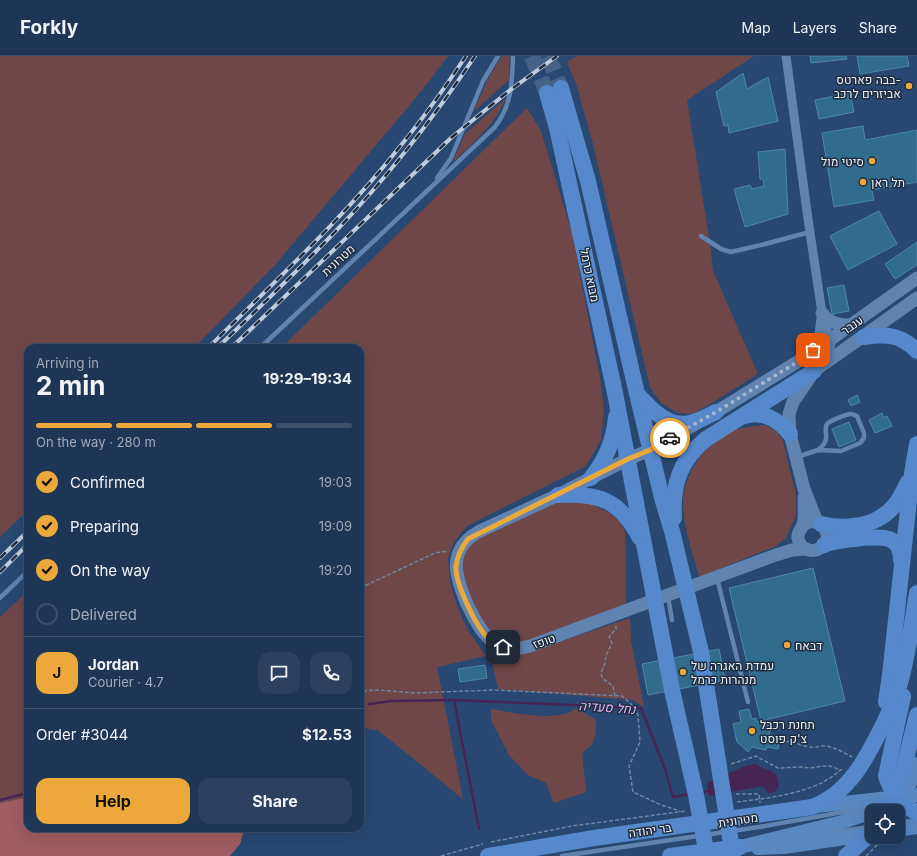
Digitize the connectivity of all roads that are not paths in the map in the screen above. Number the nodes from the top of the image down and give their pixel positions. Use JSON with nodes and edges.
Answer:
{"nodes":[{"id":1,"x":498,"y":56,"type":"edge"},
{"id":2,"x":513,"y":56,"type":"edge"},
{"id":3,"x":786,"y":56,"type":"edge"},
{"id":4,"x":430,"y":187,"type":"junction"},
{"id":5,"x":810,"y":232,"type":"junction"},
{"id":6,"x":701,"y":236,"type":"dead end"},
{"id":7,"x":917,"y":278,"type":"edge"},
{"id":8,"x":917,"y":298,"type":"edge"},
{"id":9,"x":822,"y":313,"type":"junction"},
{"id":10,"x":852,"y":324,"type":"junction"},
{"id":11,"x":864,"y":337,"type":"junction"},
{"id":12,"x":830,"y":340,"type":"junction"},
{"id":13,"x":264,"y":344,"type":"edge"},
{"id":14,"x":917,"y":351,"type":"edge"},
{"id":15,"x":810,"y":354,"type":"junction"},
{"id":16,"x":814,"y":371,"type":"junction"},
{"id":17,"x":784,"y":390,"type":"junction"},
{"id":18,"x":637,"y":394,"type":"junction"},
{"id":19,"x":617,"y":404,"type":"junction"},
{"id":20,"x":716,"y":412,"type":"junction"},
{"id":21,"x":740,"y":418,"type":"junction"},
{"id":22,"x":790,"y":434,"type":"junction"},
{"id":23,"x":917,"y":444,"type":"edge"},
{"id":24,"x":650,"y":450,"type":"junction"},
{"id":25,"x":818,"y":450,"type":"junction"},
{"id":26,"x":796,"y":457,"type":"junction"},
{"id":27,"x":628,"y":459,"type":"junction"},
{"id":28,"x":912,"y":473,"type":"junction"},
{"id":29,"x":591,"y":478,"type":"junction"},
{"id":30,"x":804,"y":489,"type":"junction"},
{"id":31,"x":558,"y":495,"type":"junction"},
{"id":32,"x":819,"y":523,"type":"junction"},
{"id":33,"x":800,"y":529,"type":"junction"},
{"id":34,"x":675,"y":545,"type":"junction"},
{"id":35,"x":824,"y":545,"type":"junction"},
{"id":36,"x":645,"y":548,"type":"junction"},
{"id":37,"x":806,"y":549,"type":"junction"},
{"id":38,"x":776,"y":556,"type":"junction"},
{"id":39,"x":901,"y":564,"type":"junction"},
{"id":40,"x":24,"y":575,"type":"edge"},
{"id":41,"x":716,"y":578,"type":"junction"},
{"id":42,"x":917,"y":593,"type":"edge"},
{"id":43,"x":668,"y":596,"type":"junction"},
{"id":44,"x":0,"y":598,"type":"edge"},
{"id":45,"x":672,"y":620,"type":"dead end"},
{"id":46,"x":906,"y":655,"type":"junction"},
{"id":47,"x":748,"y":702,"type":"dead end"},
{"id":48,"x":917,"y":715,"type":"edge"},
{"id":49,"x":876,"y":739,"type":"junction"},
{"id":50,"x":917,"y":764,"type":"edge"},
{"id":51,"x":892,"y":804,"type":"edge"},
{"id":52,"x":893,"y":804,"type":"edge"},
{"id":53,"x":894,"y":804,"type":"edge"},
{"id":54,"x":865,"y":806,"type":"edge"},
{"id":55,"x":812,"y":807,"type":"junction"},
{"id":56,"x":865,"y":810,"type":"edge"},
{"id":57,"x":865,"y":815,"type":"edge"},
{"id":58,"x":917,"y":820,"type":"edge"},
{"id":59,"x":905,"y":822,"type":"edge"},
{"id":60,"x":917,"y":827,"type":"edge"},
{"id":61,"x":865,"y":829,"type":"edge"},
{"id":62,"x":905,"y":829,"type":"edge"},
{"id":63,"x":865,"y":835,"type":"edge"},
{"id":64,"x":810,"y":836,"type":"dead end"},
{"id":65,"x":802,"y":837,"type":"dead end"},
{"id":66,"x":865,"y":839,"type":"edge"},
{"id":67,"x":737,"y":851,"type":"edge"},
{"id":68,"x":488,"y":856,"type":"edge"},
{"id":69,"x":562,"y":856,"type":"edge"},
{"id":70,"x":670,"y":856,"type":"edge"},
{"id":71,"x":707,"y":856,"type":"edge"},
{"id":72,"x":846,"y":856,"type":"edge"}],
"edges":[{"from":1,"to":4,"type":"lane","name":"מטרונית"},
{"from":2,"to":4,"type":"lane","name":"מטרונית"},
{"from":3,"to":5,"type":"street"},
{"from":4,"to":13,"type":"lane","name":"מטרונית"},
{"from":5,"to":6,"type":"lane"},
{"from":5,"to":9,"type":"street"},
{"from":7,"to":10,"type":"street","name":"ענבר"},
{"from":8,"to":11,"type":"street","name":"ענבר"},
{"from":9,"to":10,"type":"street"},
{"from":9,"to":12,"type":"street"},
{"from":9,"to":15,"type":"street"},
{"from":10,"to":12,"type":"street","name":"ענבר"},
{"from":11,"to":14,"type":"highway"},
{"from":11,"to":16,"type":"street","name":"ענבר"},
{"from":12,"to":15,"type":"street","name":"ענבר"},
{"from":12,"to":17,"type":"street"},
{"from":15,"to":20,"type":"street","name":"ענבר"},
{"from":16,"to":17,"type":"highway"},
{"from":16,"to":22,"type":"street","name":"ענבר"},
{"from":17,"to":21,"type":"highway"},
{"from":18,"to":19,"type":"highway","name":"מבוא כרמל"},
{"from":18,"to":20,"type":"highway"},
{"from":18,"to":24,"type":"highway","name":"מבוא כרמל"},
{"from":19,"to":27,"type":"highway","name":"מבוא כרמל"},
{"from":19,"to":29,"type":"highway"},
{"from":20,"to":24,"type":"street","name":"ענבר"},
{"from":21,"to":22,"type":"highway"},
{"from":21,"to":34,"type":"highway"},
{"from":22,"to":26,"type":"street","name":"ענבר"},
{"from":23,"to":28,"type":"highway"},
{"from":24,"to":27,"type":"street","name":"ענבר"},
{"from":24,"to":34,"type":"highway","name":"מבוא כרמל"},
{"from":25,"to":25,"type":"lane"},
{"from":25,"to":26,"type":"lane"},
{"from":26,"to":30,"type":"street","name":"ענבר"},
{"from":27,"to":29,"type":"street","name":"ענבר"},
{"from":27,"to":36,"type":"highway","name":"מבוא כרמל"},
{"from":28,"to":32,"type":"highway"},
{"from":28,"to":39,"type":"highway"},
{"from":29,"to":31,"type":"street","name":"ענבר"},
{"from":30,"to":32,"type":"street"},
{"from":30,"to":33,"type":"street"},
{"from":31,"to":36,"type":"highway"},
{"from":31,"to":43,"type":"street","name":"טופז"},
{"from":32,"to":33,"type":"street"},
{"from":32,"to":35,"type":"street"},
{"from":33,"to":37,"type":"street"},
{"from":33,"to":38,"type":"street"},
{"from":34,"to":67,"type":"highway"},
{"from":35,"to":37,"type":"street"},
{"from":35,"to":39,"type":"highway"},
{"from":36,"to":71,"type":"highway","name":"מבוא כרמל"},
{"from":37,"to":38,"type":"street","name":"טופז"},
{"from":38,"to":41,"type":"street","name":"טופז"},
{"from":39,"to":49,"type":"highway"},
{"from":40,"to":44,"type":"lane"},
{"from":41,"to":43,"type":"street","name":"טופז"},
{"from":41,"to":47,"type":"lane"},
{"from":42,"to":46,"type":"highway"},
{"from":43,"to":45,"type":"lane"},
{"from":46,"to":49,"type":"highway"},
{"from":46,"to":51,"type":"highway"},
{"from":48,"to":52,"type":"highway"},
{"from":49,"to":55,"type":"highway","name":"בר יהודה"},
{"from":50,"to":53,"type":"main road"},
{"from":54,"to":55,"type":"main road"},
{"from":55,"to":68,"type":"highway","name":"בר יהודה"},
{"from":56,"to":69,"type":"lane","name":"מטרונית"},
{"from":57,"to":67,"type":"main road"},
{"from":58,"to":59,"type":"lane"},
{"from":60,"to":62,"type":"main road"},
{"from":61,"to":64,"type":"lane"},
{"from":63,"to":67,"type":"main road"},
{"from":65,"to":67,"type":"lane"},
{"from":66,"to":72,"type":"highway"},
{"from":67,"to":70,"type":"highway"}]}
